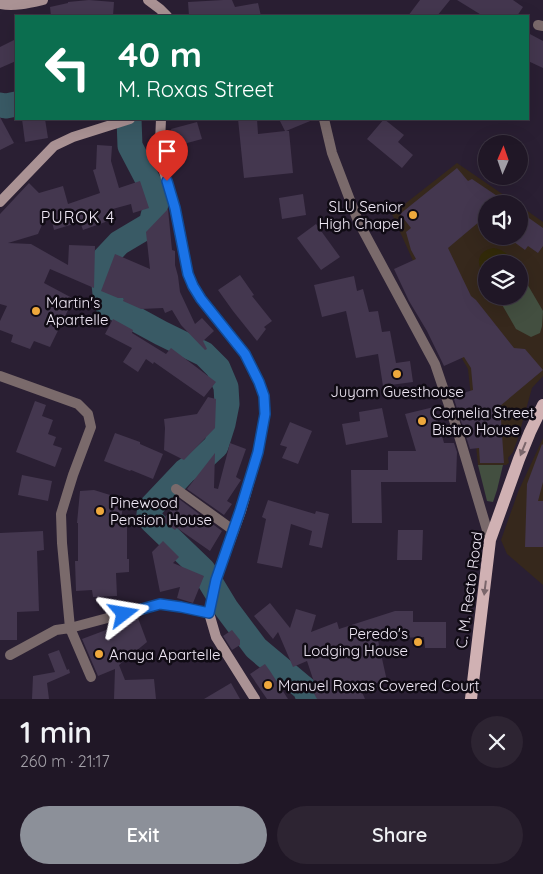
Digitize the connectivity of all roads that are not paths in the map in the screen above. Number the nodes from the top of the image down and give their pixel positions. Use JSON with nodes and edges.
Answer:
{"nodes":[{"id":1,"x":43,"y":0,"type":"edge"},
{"id":2,"x":148,"y":0,"type":"edge"},
{"id":3,"x":0,"y":4,"type":"edge"},
{"id":4,"x":166,"y":15,"type":"edge"},
{"id":5,"x":127,"y":120,"type":"edge"},
{"id":6,"x":161,"y":120,"type":"edge"},
{"id":7,"x":324,"y":120,"type":"edge"},
{"id":8,"x":0,"y":202,"type":"edge"},
{"id":9,"x":0,"y":376,"type":"edge"},
{"id":10,"x":543,"y":405,"type":"edge"},
{"id":11,"x":176,"y":489,"type":"dead end"},
{"id":12,"x":233,"y":530,"type":"junction"},
{"id":13,"x":490,"y":540,"type":"junction"},
{"id":14,"x":209,"y":613,"type":"junction"},
{"id":15,"x":70,"y":628,"type":"junction"},
{"id":16,"x":10,"y":655,"type":"dead end"},
{"id":17,"x":91,"y":677,"type":"dead end"},
{"id":18,"x":255,"y":699,"type":"edge"},
{"id":19,"x":471,"y":699,"type":"edge"}],
"edges":[{"from":1,"to":3,"type":"main road"},
{"from":2,"to":4,"type":"main road"},
{"from":5,"to":8,"type":"main road"},
{"from":6,"to":12,"type":"main road"},
{"from":7,"to":13,"type":"street"},
{"from":9,"to":15,"type":"street"},
{"from":10,"to":13,"type":"main road","name":"C. M. Recto Road","one_way":true},
{"from":11,"to":12,"type":"street"},
{"from":12,"to":14,"type":"main road"},
{"from":13,"to":19,"type":"main road","name":"C. M. Recto Road","one_way":true},
{"from":14,"to":15,"type":"street"},
{"from":14,"to":18,"type":"main road"},
{"from":15,"to":16,"type":"street"},
{"from":15,"to":17,"type":"street"}]}
